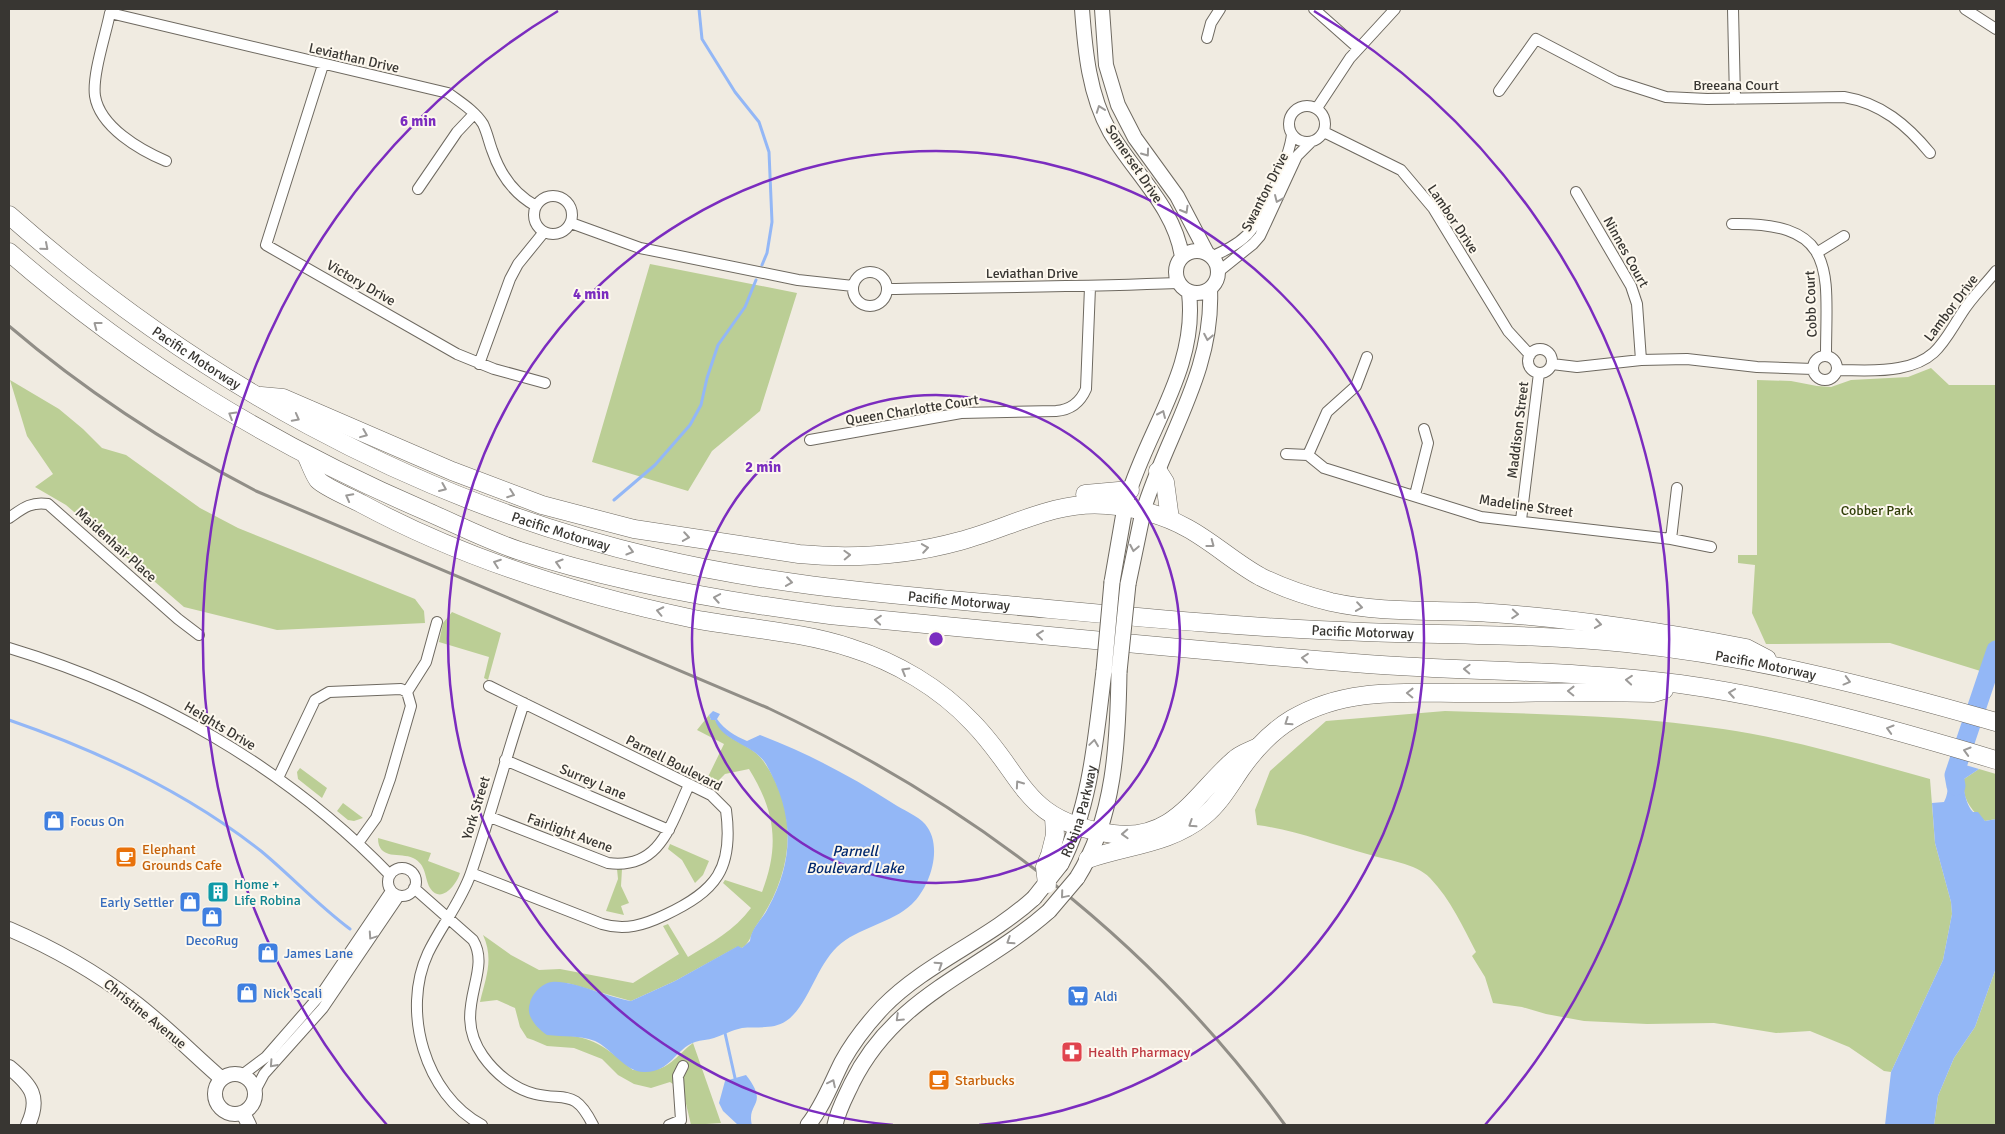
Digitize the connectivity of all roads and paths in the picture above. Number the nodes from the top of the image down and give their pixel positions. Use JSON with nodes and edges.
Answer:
{"nodes":[{"id":1,"x":1082,"y":9,"type":"edge"},
{"id":2,"x":1102,"y":9,"type":"edge"},
{"id":3,"x":1220,"y":9,"type":"edge"},
{"id":4,"x":1314,"y":9,"type":"edge"},
{"id":5,"x":1395,"y":9,"type":"edge"},
{"id":6,"x":1733,"y":9,"type":"edge"},
{"id":7,"x":1965,"y":9,"type":"edge"},
{"id":8,"x":1996,"y":29,"type":"edge"},
{"id":9,"x":1207,"y":38,"type":"dead end"},
{"id":10,"x":1358,"y":48,"type":"junction"},
{"id":11,"x":323,"y":65,"type":"junction"},
{"id":12,"x":1499,"y":91,"type":"dead end"},
{"id":13,"x":1735,"y":99,"type":"junction"},
{"id":14,"x":1316,"y":108,"type":"junction"},
{"id":15,"x":474,"y":114,"type":"junction"},
{"id":16,"x":1324,"y":132,"type":"junction"},
{"id":17,"x":1292,"y":134,"type":"junction"},
{"id":18,"x":1311,"y":142,"type":"junction"},
{"id":19,"x":1930,"y":153,"type":"dead end"},
{"id":20,"x":166,"y":161,"type":"dead end"},
{"id":21,"x":418,"y":189,"type":"dead end"},
{"id":22,"x":1576,"y":192,"type":"dead end"},
{"id":23,"x":536,"y":206,"type":"junction"},
{"id":24,"x":9,"y":215,"type":"edge"},
{"id":25,"x":571,"y":224,"type":"junction"},
{"id":26,"x":1732,"y":224,"type":"dead end"},
{"id":27,"x":544,"y":232,"type":"junction"},
{"id":28,"x":1844,"y":236,"type":"dead end"},
{"id":29,"x":9,"y":252,"type":"edge"},
{"id":30,"x":1818,"y":252,"type":"junction"},
{"id":31,"x":1209,"y":255,"type":"junction"},
{"id":32,"x":1182,"y":257,"type":"junction"},
{"id":33,"x":1996,"y":271,"type":"edge"},
{"id":34,"x":1218,"y":272,"type":"junction"},
{"id":35,"x":1178,"y":283,"type":"junction"},
{"id":36,"x":853,"y":286,"type":"junction"},
{"id":37,"x":1090,"y":287,"type":"junction"},
{"id":38,"x":887,"y":289,"type":"junction"},
{"id":39,"x":1210,"y":289,"type":"junction"},
{"id":40,"x":1189,"y":292,"type":"junction"},
{"id":41,"x":1530,"y":355,"type":"junction"},
{"id":42,"x":1826,"y":356,"type":"junction"},
{"id":43,"x":1367,"y":357,"type":"dead end"},
{"id":44,"x":1641,"y":360,"type":"junction"},
{"id":45,"x":479,"y":364,"type":"junction"},
{"id":46,"x":1552,"y":364,"type":"junction"},
{"id":47,"x":1813,"y":369,"type":"junction"},
{"id":48,"x":1837,"y":370,"type":"junction"},
{"id":49,"x":1539,"y":373,"type":"junction"},
{"id":50,"x":545,"y":383,"type":"dead end"},
{"id":51,"x":253,"y":395,"type":"junction"},
{"id":52,"x":1424,"y":429,"type":"dead end"},
{"id":53,"x":810,"y":440,"type":"dead end"},
{"id":54,"x":1286,"y":454,"type":"dead end"},
{"id":55,"x":306,"y":455,"type":"junction"},
{"id":56,"x":1308,"y":456,"type":"junction"},
{"id":57,"x":1158,"y":471,"type":"junction"},
{"id":58,"x":1677,"y":488,"type":"dead end"},
{"id":59,"x":1130,"y":490,"type":"junction"},
{"id":60,"x":1415,"y":495,"type":"junction"},
{"id":61,"x":1124,"y":507,"type":"junction"},
{"id":62,"x":1143,"y":512,"type":"junction"},
{"id":63,"x":9,"y":518,"type":"edge"},
{"id":64,"x":1170,"y":519,"type":"junction"},
{"id":65,"x":1020,"y":520,"type":"junction"},
{"id":66,"x":1521,"y":520,"type":"junction"},
{"id":67,"x":1671,"y":539,"type":"junction"},
{"id":68,"x":1711,"y":547,"type":"dead end"},
{"id":69,"x":437,"y":622,"type":"dead end"},
{"id":70,"x":200,"y":634,"type":"dead end"},
{"id":71,"x":9,"y":648,"type":"edge"},
{"id":72,"x":1782,"y":666,"type":"junction"},
{"id":73,"x":1678,"y":684,"type":"junction"},
{"id":74,"x":489,"y":686,"type":"dead end"},
{"id":75,"x":407,"y":692,"type":"junction"},
{"id":76,"x":524,"y":703,"type":"junction"},
{"id":77,"x":1996,"y":722,"type":"edge"},
{"id":78,"x":1258,"y":747,"type":"junction"},
{"id":79,"x":505,"y":760,"type":"junction"},
{"id":80,"x":1996,"y":760,"type":"edge"},
{"id":81,"x":278,"y":778,"type":"junction"},
{"id":82,"x":689,"y":785,"type":"junction"},
{"id":83,"x":490,"y":817,"type":"junction"},
{"id":84,"x":1054,"y":817,"type":"junction"},
{"id":85,"x":1078,"y":826,"type":"junction"},
{"id":86,"x":669,"y":830,"type":"junction"},
{"id":87,"x":1099,"y":831,"type":"junction"},
{"id":88,"x":358,"y":843,"type":"junction"},
{"id":89,"x":1088,"y":859,"type":"junction"},
{"id":90,"x":1056,"y":860,"type":"junction"},
{"id":91,"x":471,"y":873,"type":"junction"},
{"id":92,"x":390,"y":875,"type":"junction"},
{"id":93,"x":1047,"y":884,"type":"joint"},
{"id":94,"x":414,"y":888,"type":"junction"},
{"id":95,"x":395,"y":893,"type":"junction"},
{"id":96,"x":449,"y":919,"type":"junction"},
{"id":97,"x":9,"y":929,"type":"edge"},
{"id":98,"x":683,"y":1066,"type":"dead end"},
{"id":99,"x":9,"y":1067,"type":"edge"},
{"id":100,"x":242,"y":1075,"type":"junction"},
{"id":101,"x":222,"y":1079,"type":"junction"},
{"id":102,"x":255,"y":1091,"type":"junction"},
{"id":103,"x":246,"y":1119,"type":"edge"},
{"id":104,"x":28,"y":1125,"type":"edge"},
{"id":105,"x":482,"y":1125,"type":"edge"},
{"id":106,"x":593,"y":1125,"type":"edge"},
{"id":107,"x":672,"y":1125,"type":"edge"},
{"id":108,"x":808,"y":1125,"type":"edge"},
{"id":109,"x":835,"y":1125,"type":"edge"}],
"edges":[{"from":32,"to":1,"type":"main road","name":"Somerset Drive","one_way":true},
{"from":2,"to":31,"type":"main road","name":"Somerset Drive","one_way":true},
{"from":3,"to":9,"type":"street"},
{"from":4,"to":10,"type":"street"},
{"from":5,"to":10,"type":"street"},
{"from":6,"to":13,"type":"street"},
{"from":7,"to":8,"type":"street"},
{"from":10,"to":14,"type":"street"},
{"from":11,"to":15,"type":"street","name":"Leviathan Drive"},
{"from":11,"to":20,"type":"street","name":"Leviathan Drive"},
{"from":11,"to":45,"type":"street","name":"Victory Drive"},
{"from":12,"to":13,"type":"street","name":"Breeana Court"},
{"from":13,"to":19,"type":"street","name":"Breeana Court"},
{"from":14,"to":16,"type":"street"},
{"from":14,"to":17,"type":"street"},
{"from":15,"to":21,"type":"street"},
{"from":15,"to":23,"type":"street","name":"Leviathan Drive"},
{"from":16,"to":18,"type":"street"},
{"from":16,"to":41,"type":"street","name":"Lambor Drive"},
{"from":17,"to":18,"type":"street"},
{"from":17,"to":31,"type":"street","name":"Swanton Drive"},
{"from":18,"to":34,"type":"street","name":"Swanton Drive","one_way":true},
{"from":22,"to":44,"type":"street","name":"Ninnes Court"},
{"from":23,"to":25,"type":"street"},
{"from":23,"to":27,"type":"street"},
{"from":24,"to":51,"type":"highway","name":"Pacific Motorway","one_way":true},
{"from":25,"to":27,"type":"street"},
{"from":25,"to":36,"type":"street"},
{"from":26,"to":30,"type":"street","name":"Cobb Court"},
{"from":27,"to":45,"type":"street"},
{"from":28,"to":30,"type":"street","name":"Cobb Court"},
{"from":55,"to":29,"type":"highway","name":"Pacific Motorway","one_way":true},
{"from":30,"to":42,"type":"street","name":"Cobb Court"},
{"from":31,"to":32,"type":"main road"},
{"from":31,"to":34,"type":"main road","name":"Somerset Drive"},
{"from":32,"to":35,"type":"main road","name":"Somerset Drive"},
{"from":33,"to":48,"type":"street","name":"Lambor Drive"},
{"from":34,"to":39,"type":"main road"},
{"from":35,"to":37,"type":"street","name":"Leviathan Drive"},
{"from":35,"to":40,"type":"main road"},
{"from":36,"to":38,"type":"street"},
{"from":36,"to":38,"type":"street"},
{"from":37,"to":38,"type":"street","name":"Leviathan Drive"},
{"from":37,"to":53,"type":"street","name":"Queen Charlotte Court"},
{"from":39,"to":40,"type":"main road"},
{"from":39,"to":57,"type":"main road","one_way":true},
{"from":59,"to":40,"type":"main road","one_way":true},
{"from":41,"to":46,"type":"street"},
{"from":41,"to":49,"type":"street","name":"Lambor Drive"},
{"from":42,"to":47,"type":"street"},
{"from":42,"to":48,"type":"street"},
{"from":43,"to":56,"type":"street"},
{"from":44,"to":46,"type":"street","name":"Lambor Drive"},
{"from":44,"to":47,"type":"street","name":"Lambor Drive"},
{"from":45,"to":50,"type":"street"},
{"from":46,"to":49,"type":"street"},
{"from":47,"to":48,"type":"street","name":"Lambor Drive"},
{"from":49,"to":66,"type":"street","name":"Maddison Street"},
{"from":51,"to":65,"type":"highway","one_way":true},
{"from":51,"to":72,"type":"highway","name":"Pacific Motorway","one_way":true},
{"from":52,"to":60,"type":"street"},
{"from":54,"to":56,"type":"street","name":"Madeline Street"},
{"from":73,"to":55,"type":"highway","name":"Pacific Motorway","one_way":true},
{"from":84,"to":55,"type":"highway","one_way":true},
{"from":56,"to":60,"type":"street","name":"Madeline Street"},
{"from":57,"to":62,"type":"main road"},
{"from":57,"to":64,"type":"highway"},
{"from":58,"to":67,"type":"street"},
{"from":59,"to":61,"type":"main road"},
{"from":59,"to":65,"type":"highway"},
{"from":60,"to":66,"type":"street","name":"Madeline Street"},
{"from":61,"to":62,"type":"highway"},
{"from":61,"to":65,"type":"highway"},
{"from":85,"to":61,"type":"main road","name":"Robina Parkway","one_way":true,"bridge":true},
{"from":62,"to":64,"type":"highway"},
{"from":62,"to":87,"type":"main road","name":"Robina Parkway","one_way":true,"bridge":true},
{"from":63,"to":70,"type":"street","name":"Maidenhair Place"},
{"from":64,"to":72,"type":"highway","one_way":true},
{"from":66,"to":67,"type":"street","name":"Madeline Street"},
{"from":67,"to":68,"type":"street","name":"Madeline Street"},
{"from":69,"to":75,"type":"street"},
{"from":71,"to":81,"type":"street","name":"Heights Drive"},
{"from":72,"to":77,"type":"highway","name":"Pacific Motorway","one_way":true},
{"from":73,"to":78,"type":"highway","one_way":true},
{"from":80,"to":73,"type":"highway","name":"Pacific Motorway","one_way":true},
{"from":74,"to":76,"type":"street","name":"Parnell Boulevard"},
{"from":75,"to":81,"type":"street"},
{"from":75,"to":88,"type":"street"},
{"from":76,"to":79,"type":"street","name":"York Street"},
{"from":76,"to":82,"type":"street","name":"Parnell Boulevard"},
{"from":78,"to":87,"type":"highway","one_way":true},
{"from":78,"to":89,"type":"highway","one_way":true},
{"from":79,"to":83,"type":"street","name":"York Street"},
{"from":79,"to":86,"type":"street","name":"Surrey Lane"},
{"from":81,"to":88,"type":"street","name":"Heights Drive"},
{"from":82,"to":86,"type":"street","name":"Fairlight Avene"},
{"from":82,"to":91,"type":"street","name":"Parnell Boulevard"},
{"from":83,"to":86,"type":"street","name":"Fairlight Avene"},
{"from":83,"to":91,"type":"street","name":"York Street"},
{"from":84,"to":85,"type":"highway"},
{"from":84,"to":90,"type":"highway"},
{"from":85,"to":87,"type":"highway"},
{"from":85,"to":90,"type":"main road","name":"Robina Parkway"},
{"from":87,"to":89,"type":"main road","name":"Robina Parkway"},
{"from":88,"to":92,"type":"street","name":"Heights Drive"},
{"from":89,"to":109,"type":"main road","name":"Robina Parkway","one_way":true,"bridge":true},
{"from":90,"to":93,"type":"highway","bridge":true},
{"from":91,"to":96,"type":"street","name":"York Street"},
{"from":92,"to":94,"type":"street"},
{"from":92,"to":95,"type":"street"},
{"from":108,"to":93,"type":"main road","one_way":true,"bridge":true},
{"from":94,"to":95,"type":"street"},
{"from":94,"to":96,"type":"street"},
{"from":95,"to":100,"type":"street"},
{"from":95,"to":102,"type":"street","one_way":true},
{"from":96,"to":105,"type":"street","name":"York Street"},
{"from":96,"to":106,"type":"street"},
{"from":97,"to":101,"type":"main road","name":"Christine Avenue"},
{"from":98,"to":107,"type":"street"},
{"from":99,"to":104,"type":"main road"},
{"from":100,"to":101,"type":"main road"},
{"from":100,"to":102,"type":"main road"},
{"from":101,"to":103,"type":"main road"},
{"from":102,"to":103,"type":"main road"}]}
